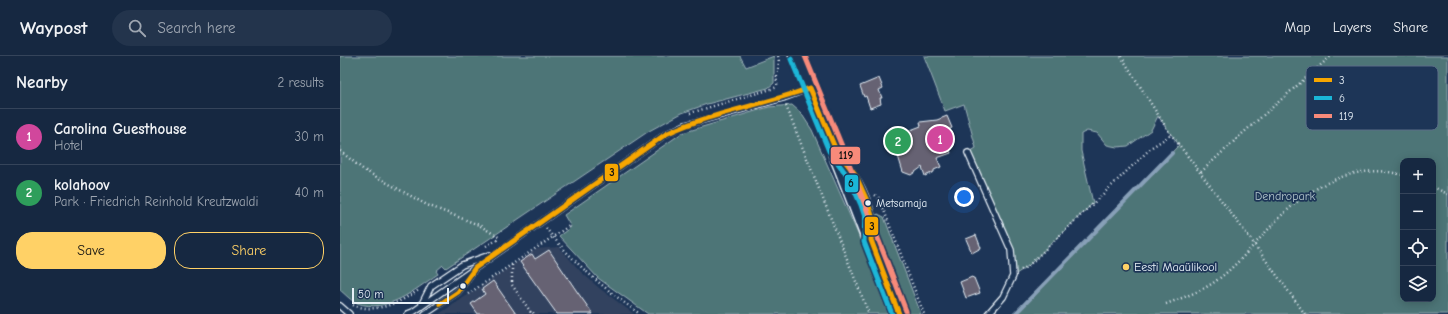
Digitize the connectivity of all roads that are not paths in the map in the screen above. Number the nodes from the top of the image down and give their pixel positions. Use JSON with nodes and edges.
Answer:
{"nodes":[{"id":1,"x":797,"y":56,"type":"edge"},
{"id":2,"x":810,"y":88,"type":"junction"},
{"id":3,"x":968,"y":153,"type":"dead end"},
{"id":4,"x":498,"y":252,"type":"junction"},
{"id":5,"x":475,"y":268,"type":"junction"},
{"id":6,"x":340,"y":306,"type":"edge"},
{"id":7,"x":421,"y":306,"type":"junction"},
{"id":8,"x":350,"y":314,"type":"edge"},
{"id":9,"x":408,"y":314,"type":"edge"},
{"id":10,"x":425,"y":314,"type":"edge"},
{"id":11,"x":899,"y":314,"type":"edge"},
{"id":12,"x":988,"y":314,"type":"edge"}],
"edges":[{"from":1,"to":2,"type":"main road"},
{"from":2,"to":4,"type":"lane"},
{"from":2,"to":11,"type":"main road"},
{"from":3,"to":12,"type":"lane"},
{"from":4,"to":5,"type":"lane"},
{"from":4,"to":7,"type":"lane"},
{"from":5,"to":7,"type":"lane"},
{"from":5,"to":10,"type":"lane"},
{"from":6,"to":8,"type":"lane"},
{"from":7,"to":9,"type":"lane"}]}
